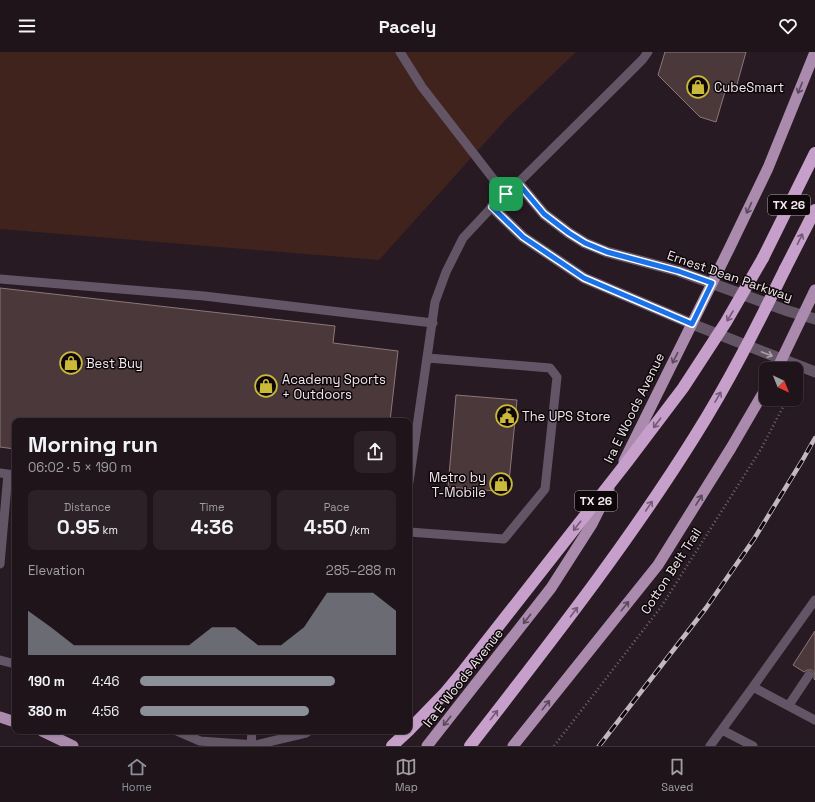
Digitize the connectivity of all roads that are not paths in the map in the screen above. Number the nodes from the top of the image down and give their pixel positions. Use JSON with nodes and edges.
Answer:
{"nodes":[{"id":1,"x":400,"y":52,"type":"edge"},
{"id":2,"x":648,"y":52,"type":"edge"},
{"id":3,"x":815,"y":52,"type":"edge"},
{"id":4,"x":815,"y":153,"type":"edge"},
{"id":5,"x":518,"y":183,"type":"junction"},
{"id":6,"x":506,"y":194,"type":"junction"},
{"id":7,"x":492,"y":207,"type":"junction"},
{"id":8,"x":815,"y":210,"type":"edge"},
{"id":9,"x":0,"y":279,"type":"edge"},
{"id":10,"x":712,"y":283,"type":"junction"},
{"id":11,"x":815,"y":290,"type":"edge"},
{"id":12,"x":803,"y":315,"type":"junction"},
{"id":13,"x":815,"y":319,"type":"edge"},
{"id":14,"x":433,"y":323,"type":"junction"},
{"id":15,"x":692,"y":324,"type":"junction"},
{"id":16,"x":428,"y":358,"type":"junction"},
{"id":17,"x":775,"y":362,"type":"edge"},
{"id":18,"x":780,"y":362,"type":"edge"},
{"id":19,"x":803,"y":369,"type":"edge"},
{"id":20,"x":815,"y":372,"type":"edge"},
{"id":21,"x":759,"y":400,"type":"edge"},
{"id":22,"x":412,"y":462,"type":"edge"},
{"id":23,"x":8,"y":474,"type":"edge"},
{"id":24,"x":412,"y":532,"type":"edge"},
{"id":25,"x":0,"y":564,"type":"edge"},
{"id":26,"x":815,"y":600,"type":"edge"},
{"id":27,"x":0,"y":660,"type":"edge"},
{"id":28,"x":12,"y":663,"type":"edge"},
{"id":29,"x":809,"y":675,"type":"dead end"},
{"id":30,"x":753,"y":687,"type":"junction"},
{"id":31,"x":789,"y":705,"type":"junction"},
{"id":32,"x":0,"y":717,"type":"edge"},
{"id":33,"x":815,"y":720,"type":"edge"},
{"id":34,"x":12,"y":721,"type":"edge"},
{"id":35,"x":412,"y":726,"type":"edge"},
{"id":36,"x":722,"y":730,"type":"junction"},
{"id":37,"x":48,"y":734,"type":"edge"},
{"id":38,"x":252,"y":734,"type":"edge"},
{"id":39,"x":299,"y":734,"type":"edge"},
{"id":40,"x":404,"y":734,"type":"edge"},
{"id":41,"x":196,"y":735,"type":"edge"},
{"id":42,"x":251,"y":745,"type":"junction"},
{"id":43,"x":73,"y":746,"type":"edge"},
{"id":44,"x":392,"y":746,"type":"edge"},
{"id":45,"x":427,"y":746,"type":"edge"},
{"id":46,"x":470,"y":746,"type":"edge"},
{"id":47,"x":513,"y":746,"type":"edge"},
{"id":48,"x":710,"y":746,"type":"edge"},
{"id":49,"x":753,"y":746,"type":"edge"}],
"edges":[{"from":1,"to":6,"type":"lane"},
{"from":2,"to":5,"type":"lane"},
{"from":3,"to":10,"type":"main road","name":"Ira E Woods Avenue","one_way":true},
{"from":4,"to":35,"type":"highway","number":"TX 26","one_way":true,"bridge":true},
{"from":5,"to":6,"type":"street"},
{"from":5,"to":10,"type":"street","name":"Ernest Dean Parkway"},
{"from":6,"to":7,"type":"street"},
{"from":7,"to":14,"type":"lane"},
{"from":7,"to":15,"type":"street"},
{"from":46,"to":8,"type":"highway","one_way":true,"bridge":true},
{"from":9,"to":14,"type":"lane"},
{"from":10,"to":12,"type":"street","name":"Ernest Dean Parkway"},
{"from":10,"to":15,"type":"main road","name":"Ira E Woods Avenue"},
{"from":11,"to":12,"type":"main road"},
{"from":12,"to":13,"type":"street","name":"Ernest Dean Parkway"},
{"from":12,"to":18,"type":"main road"},
{"from":14,"to":16,"type":"lane"},
{"from":15,"to":17,"type":"street","one_way":true},
{"from":15,"to":45,"type":"main road","name":"Ira E Woods Avenue","one_way":true},
{"from":16,"to":22,"type":"lane"},
{"from":16,"to":24,"type":"lane"},
{"from":19,"to":20,"type":"street"},
{"from":47,"to":21,"type":"main road","one_way":true},
{"from":23,"to":25,"type":"lane"},
{"from":26,"to":30,"type":"lane"},
{"from":27,"to":28,"type":"lane"},
{"from":29,"to":31,"type":"lane"},
{"from":30,"to":31,"type":"lane"},
{"from":30,"to":36,"type":"lane"},
{"from":31,"to":33,"type":"lane"},
{"from":32,"to":34,"type":"main road"},
{"from":36,"to":48,"type":"lane"},
{"from":36,"to":49,"type":"lane"},
{"from":37,"to":43,"type":"main road"},
{"from":38,"to":42,"type":"lane"},
{"from":39,"to":42,"type":"lane"},
{"from":40,"to":44,"type":"highway","number":"TX 26"},
{"from":41,"to":42,"type":"lane"}]}
